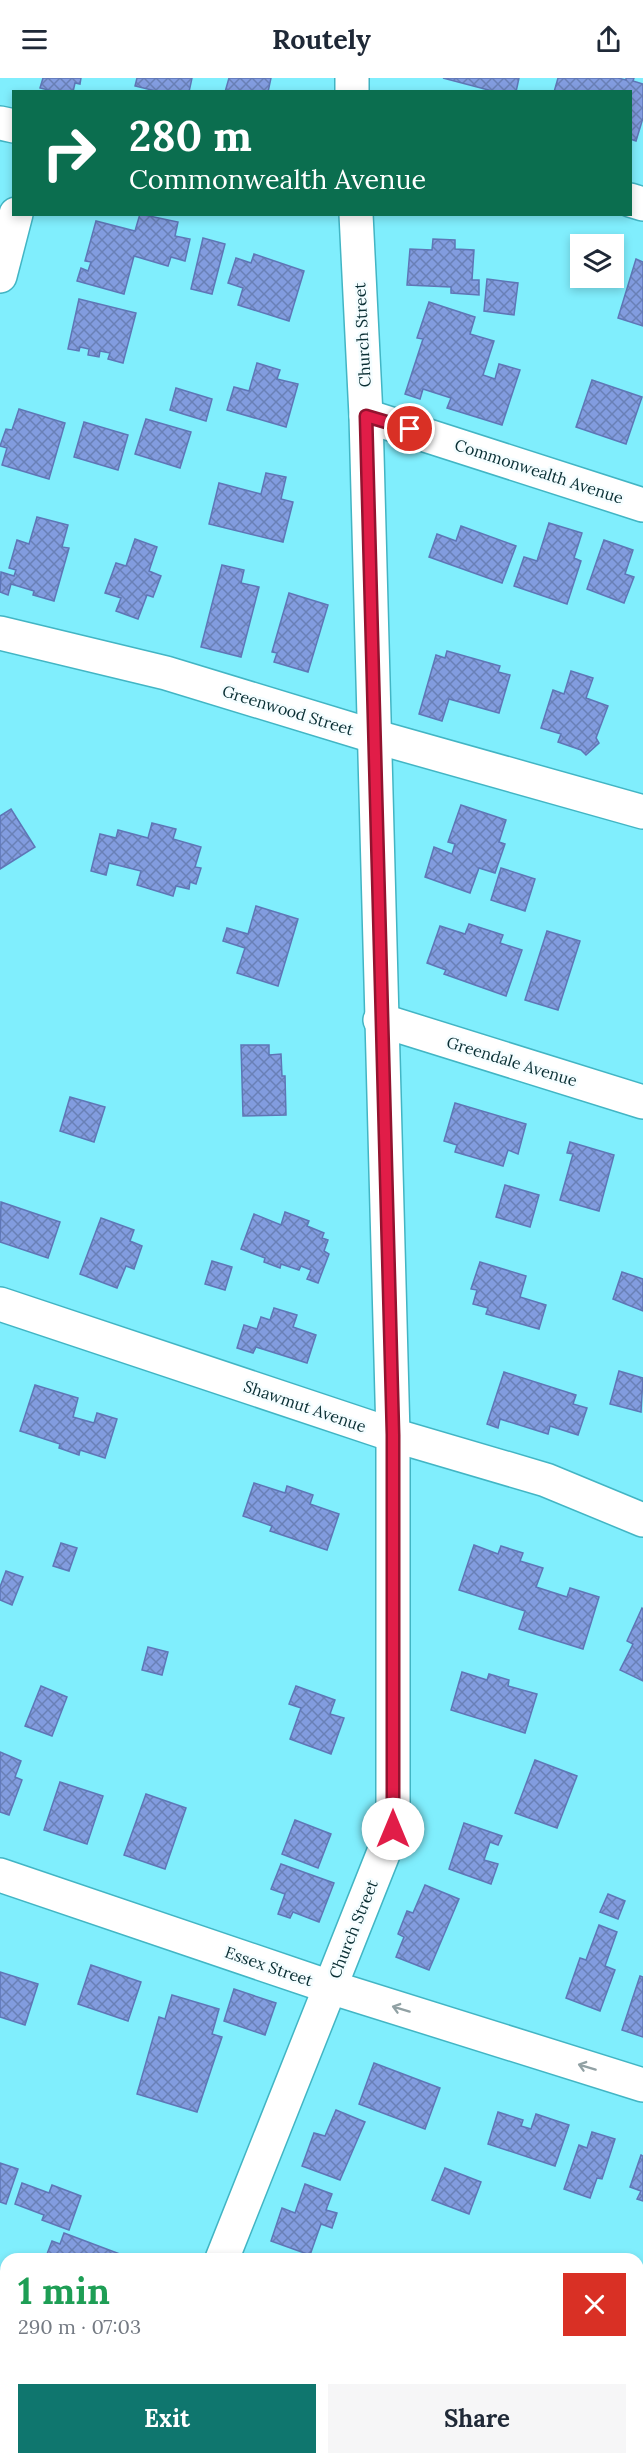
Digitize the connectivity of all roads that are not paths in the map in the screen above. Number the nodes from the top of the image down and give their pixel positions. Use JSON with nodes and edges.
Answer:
{"nodes":[{"id":1,"x":15,"y":216,"type":"edge"},
{"id":2,"x":355,"y":216,"type":"edge"},
{"id":3,"x":0,"y":276,"type":"edge"},
{"id":4,"x":366,"y":416,"type":"junction"},
{"id":5,"x":643,"y":505,"type":"edge"},
{"id":6,"x":0,"y":633,"type":"edge"},
{"id":7,"x":373,"y":736,"type":"junction"},
{"id":8,"x":643,"y":812,"type":"edge"},
{"id":9,"x":380,"y":1020,"type":"junction"},
{"id":10,"x":643,"y":1102,"type":"edge"},
{"id":11,"x":0,"y":1304,"type":"edge"},
{"id":12,"x":393,"y":1435,"type":"junction"},
{"id":13,"x":643,"y":1520,"type":"edge"},
{"id":14,"x":0,"y":1875,"type":"edge"},
{"id":15,"x":330,"y":1987,"type":"junction"},
{"id":16,"x":643,"y":2085,"type":"edge"},
{"id":17,"x":224,"y":2253,"type":"edge"}],
"edges":[{"from":1,"to":3,"type":"street"},
{"from":2,"to":4,"type":"street","name":"Church Street"},
{"from":4,"to":5,"type":"street","name":"Commonwealth Avenue"},
{"from":4,"to":7,"type":"street","name":"Church Street"},
{"from":6,"to":7,"type":"street","name":"Greenwood Street"},
{"from":7,"to":8,"type":"street","name":"Greenwood Street"},
{"from":7,"to":9,"type":"street","name":"Church Street"},
{"from":9,"to":10,"type":"street","name":"Greendale Avenue"},
{"from":9,"to":12,"type":"street","name":"Church Street"},
{"from":11,"to":12,"type":"street","name":"Shawmut Avenue"},
{"from":12,"to":13,"type":"street","name":"Shawmut Avenue"},
{"from":12,"to":15,"type":"street","name":"Church Street"},
{"from":14,"to":15,"type":"street","name":"Essex Street"},
{"from":16,"to":15,"type":"street","name":"Essex Street","one_way":true},
{"from":15,"to":17,"type":"street","name":"Church Street"}]}
